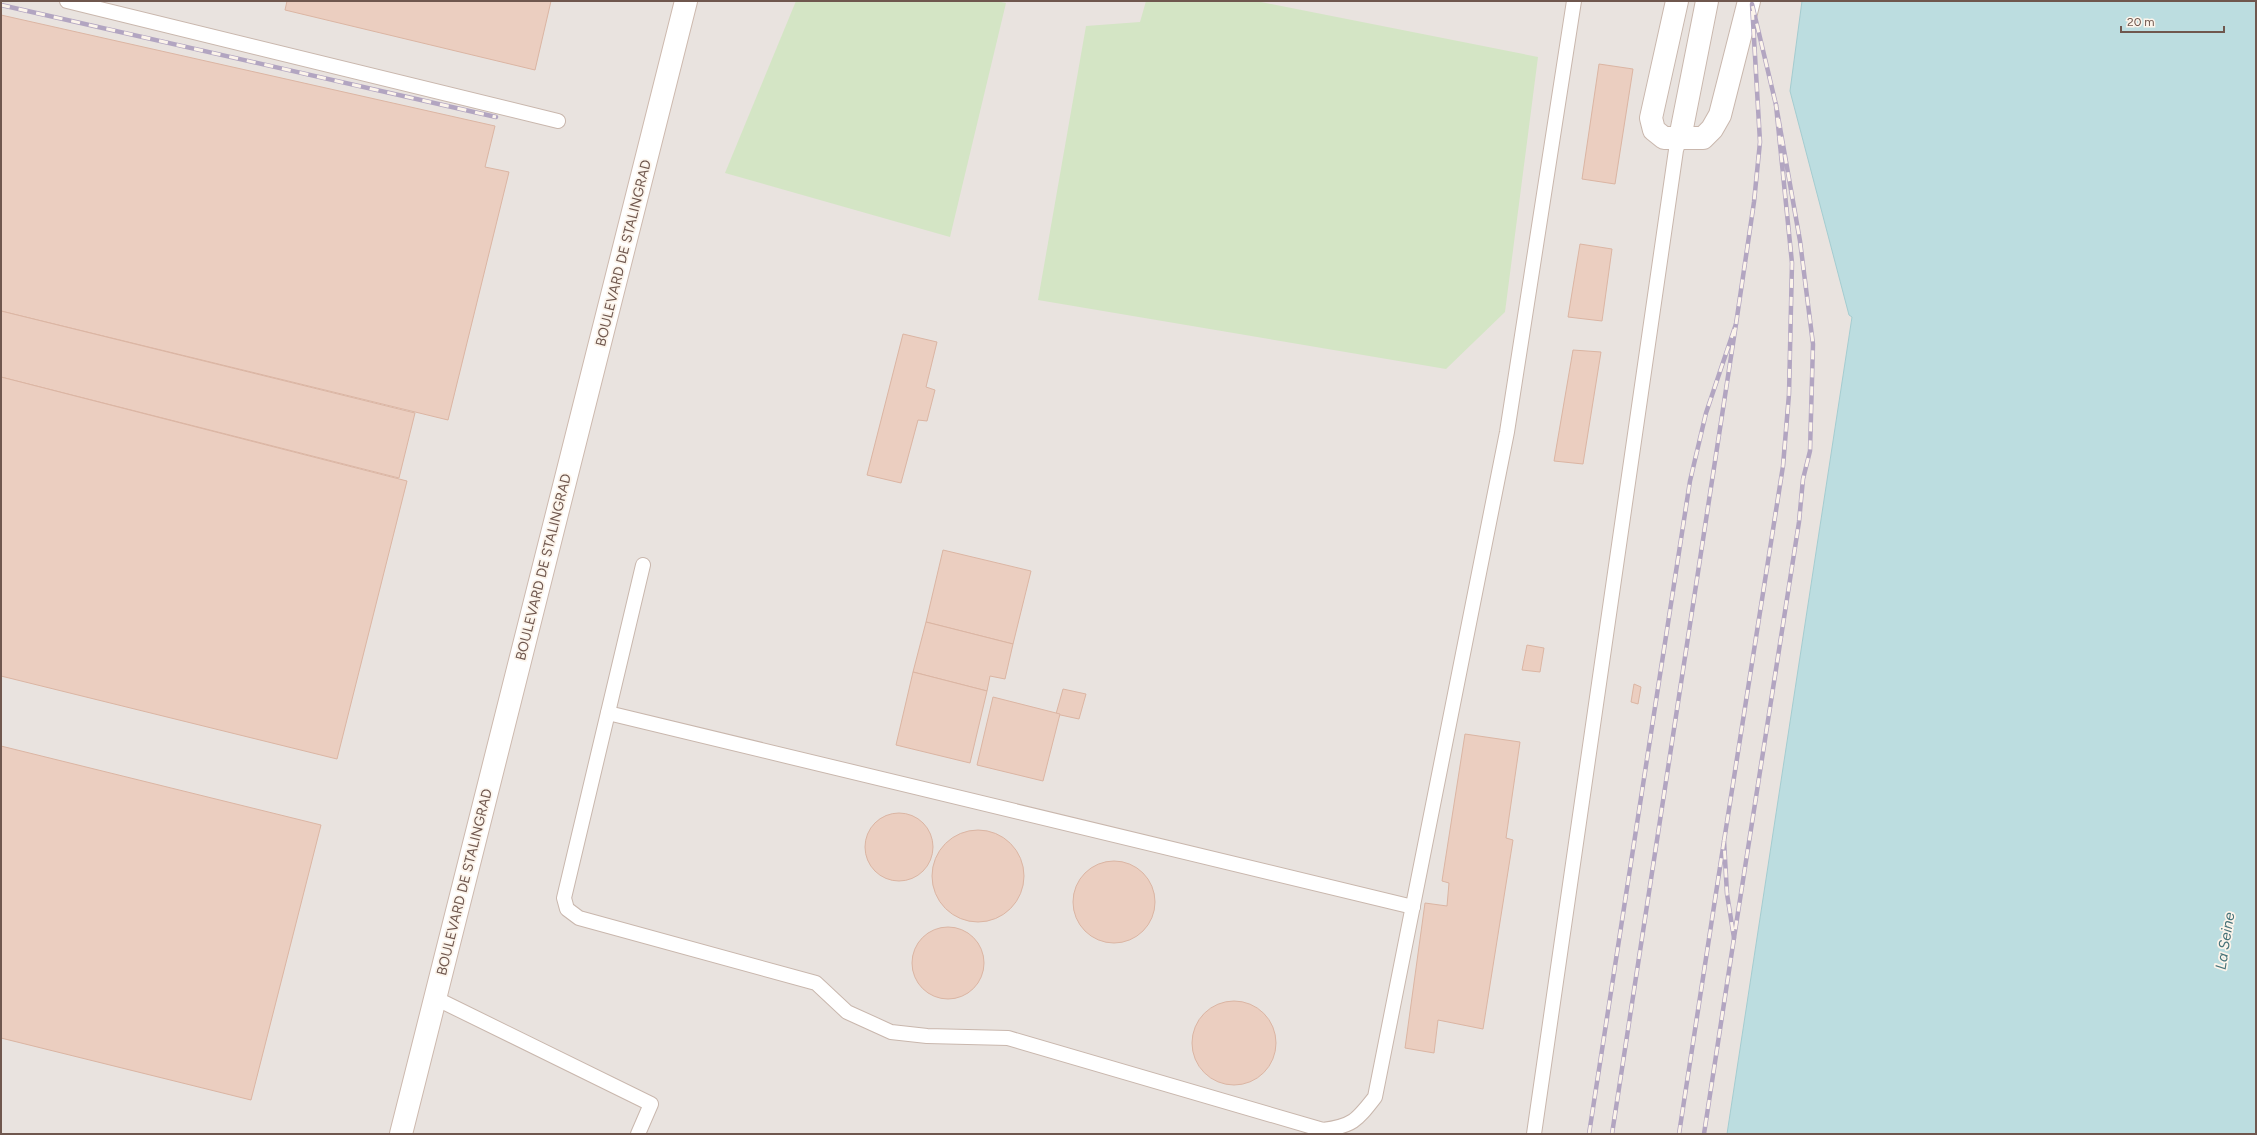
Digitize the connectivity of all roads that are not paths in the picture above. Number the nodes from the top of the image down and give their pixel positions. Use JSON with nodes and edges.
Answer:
{"nodes":[{"id":1,"x":67,"y":1,"type":"edge"},
{"id":2,"x":686,"y":1,"type":"edge"},
{"id":3,"x":1574,"y":1,"type":"edge"},
{"id":4,"x":1677,"y":1,"type":"edge"},
{"id":5,"x":1707,"y":1,"type":"edge"},
{"id":6,"x":1749,"y":1,"type":"edge"},
{"id":7,"x":558,"y":121,"type":"dead end"},
{"id":8,"x":1680,"y":138,"type":"junction"},
{"id":9,"x":643,"y":565,"type":"dead end"},
{"id":10,"x":608,"y":713,"type":"junction"},
{"id":11,"x":1413,"y":907,"type":"junction"},
{"id":12,"x":435,"y":998,"type":"junction"},
{"id":13,"x":401,"y":1134,"type":"edge"},
{"id":14,"x":638,"y":1134,"type":"edge"},
{"id":15,"x":1534,"y":1134,"type":"edge"}],
"edges":[{"from":1,"to":7,"type":"lane"},
{"from":2,"to":12,"type":"main road","name":"BOULEVARD DE STALINGRAD"},
{"from":3,"to":11,"type":"lane"},
{"from":4,"to":8,"type":"main road"},
{"from":5,"to":8,"type":"main road"},
{"from":6,"to":8,"type":"main road"},
{"from":8,"to":15,"type":"lane"},
{"from":9,"to":10,"type":"lane"},
{"from":10,"to":11,"type":"lane"},
{"from":10,"to":11,"type":"lane"},
{"from":12,"to":13,"type":"main road","name":"BOULEVARD DE STALINGRAD"},
{"from":12,"to":14,"type":"lane"}]}
